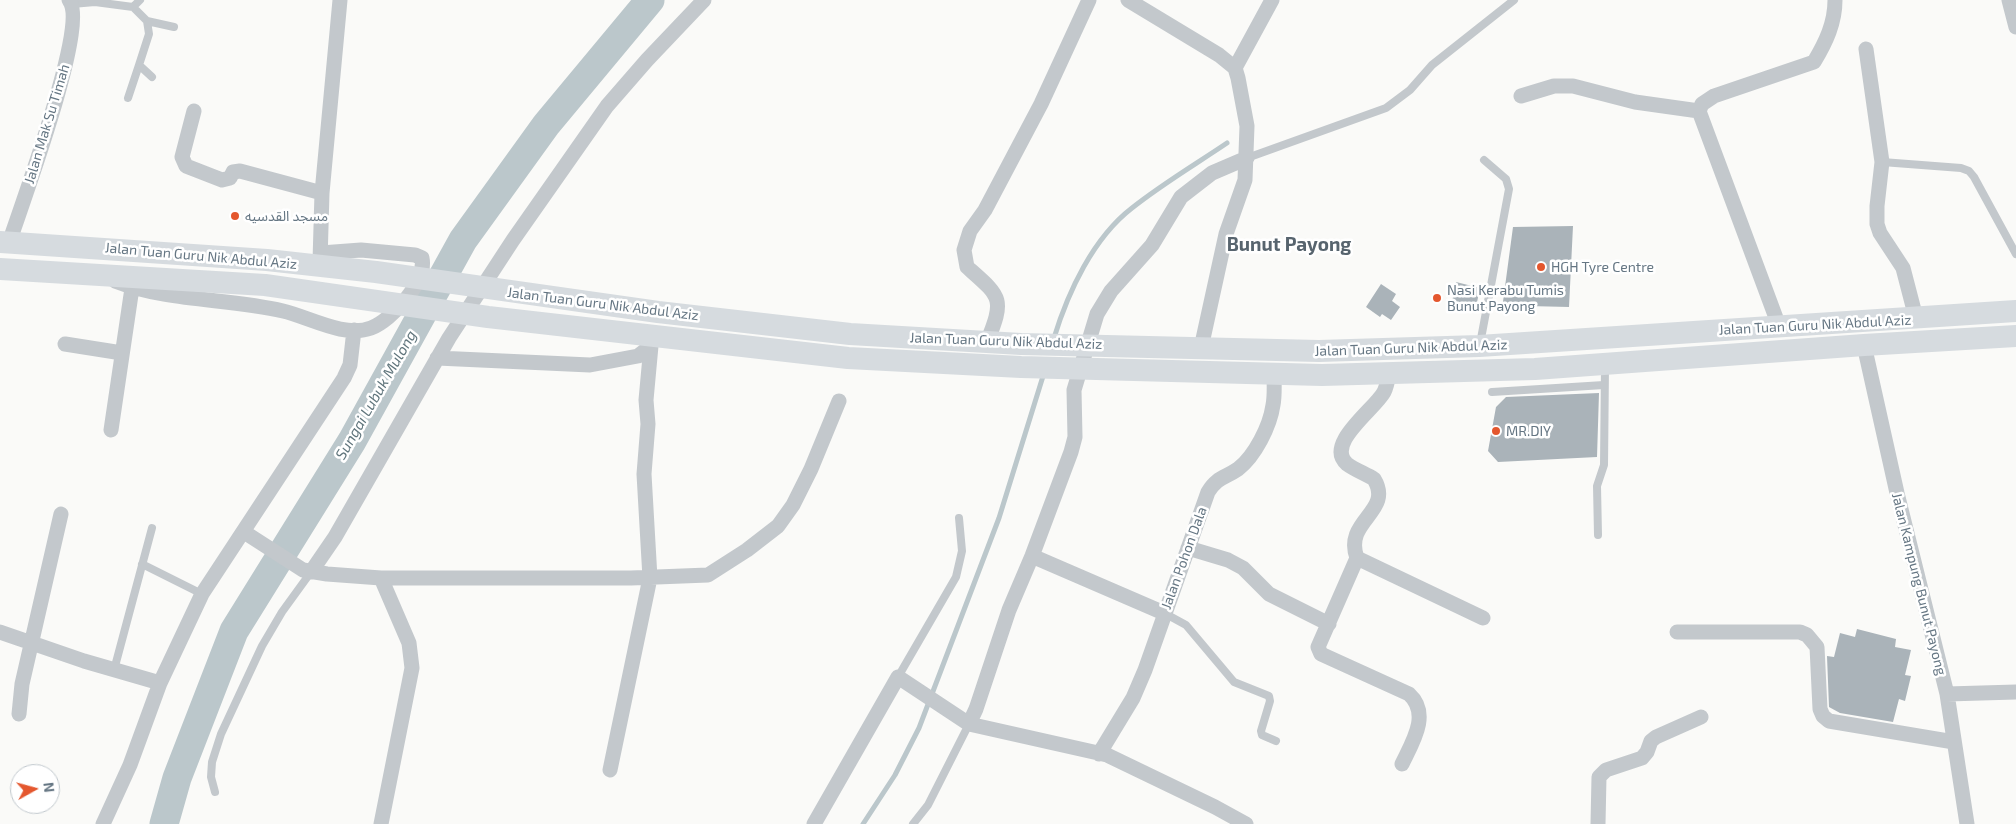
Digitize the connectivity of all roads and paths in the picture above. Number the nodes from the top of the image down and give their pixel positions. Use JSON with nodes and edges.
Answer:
{"nodes":[{"id":1,"x":140,"y":0,"type":"edge"},
{"id":2,"x":340,"y":0,"type":"edge"},
{"id":3,"x":704,"y":0,"type":"edge"},
{"id":4,"x":1089,"y":0,"type":"edge"},
{"id":5,"x":1128,"y":0,"type":"edge"},
{"id":6,"x":1272,"y":0,"type":"edge"},
{"id":7,"x":1514,"y":0,"type":"edge"},
{"id":8,"x":1836,"y":0,"type":"edge"},
{"id":9,"x":2010,"y":0,"type":"edge"},
{"id":10,"x":71,"y":2,"type":"edge"},
{"id":11,"x":133,"y":7,"type":"junction"},
{"id":12,"x":147,"y":21,"type":"junction"},
{"id":13,"x":174,"y":27,"type":"dead end"},
{"id":14,"x":2016,"y":27,"type":"edge"},
{"id":15,"x":1866,"y":49,"type":"dead end"},
{"id":16,"x":139,"y":65,"type":"junction"},
{"id":17,"x":1234,"y":68,"type":"junction"},
{"id":18,"x":152,"y":77,"type":"dead end"},
{"id":19,"x":1521,"y":96,"type":"dead end"},
{"id":20,"x":128,"y":98,"type":"dead end"},
{"id":21,"x":1699,"y":111,"type":"junction"},
{"id":22,"x":194,"y":112,"type":"dead end"},
{"id":23,"x":1247,"y":158,"type":"junction"},
{"id":24,"x":1484,"y":160,"type":"dead end"},
{"id":25,"x":1882,"y":162,"type":"junction"},
{"id":26,"x":322,"y":193,"type":"junction"},
{"id":27,"x":5,"y":242,"type":"edge"},
{"id":28,"x":2016,"y":254,"type":"edge"},
{"id":29,"x":320,"y":259,"type":"junction"},
{"id":30,"x":0,"y":269,"type":"edge"},
{"id":31,"x":99,"y":274,"type":"junction"},
{"id":32,"x":132,"y":288,"type":"junction"},
{"id":33,"x":2016,"y":311,"type":"edge"},
{"id":34,"x":1916,"y":318,"type":"junction"},
{"id":35,"x":1779,"y":326,"type":"junction"},
{"id":36,"x":354,"y":330,"type":"junction"},
{"id":37,"x":2016,"y":336,"type":"edge"},
{"id":38,"x":651,"y":341,"type":"junction"},
{"id":39,"x":987,"y":342,"type":"junction"},
{"id":40,"x":1547,"y":343,"type":"junction"},
{"id":41,"x":66,"y":344,"type":"dead end"},
{"id":42,"x":1864,"y":345,"type":"junction"},
{"id":43,"x":1479,"y":346,"type":"junction"},
{"id":44,"x":1201,"y":348,"type":"junction"},
{"id":45,"x":122,"y":353,"type":"junction"},
{"id":46,"x":437,"y":358,"type":"junction"},
{"id":47,"x":1605,"y":362,"type":"junction"},
{"id":48,"x":1574,"y":364,"type":"junction"},
{"id":49,"x":1389,"y":373,"type":"junction"},
{"id":50,"x":1274,"y":374,"type":"junction"},
{"id":51,"x":1604,"y":385,"type":"junction"},
{"id":52,"x":1492,"y":392,"type":"dead end"},
{"id":53,"x":839,"y":401,"type":"dead end"},
{"id":54,"x":111,"y":430,"type":"dead end"},
{"id":55,"x":61,"y":514,"type":"dead end"},
{"id":56,"x":959,"y":518,"type":"dead end"},
{"id":57,"x":152,"y":528,"type":"dead end"},
{"id":58,"x":1598,"y":535,"type":"dead end"},
{"id":59,"x":250,"y":536,"type":"junction"},
{"id":60,"x":1188,"y":548,"type":"junction"},
{"id":61,"x":1032,"y":556,"type":"junction"},
{"id":62,"x":1357,"y":558,"type":"junction"},
{"id":63,"x":142,"y":564,"type":"junction"},
{"id":64,"x":307,"y":571,"type":"junction"},
{"id":65,"x":380,"y":578,"type":"junction"},
{"id":66,"x":650,"y":578,"type":"junction"},
{"id":67,"x":202,"y":594,"type":"junction"},
{"id":68,"x":1164,"y":613,"type":"junction"},
{"id":69,"x":1483,"y":618,"type":"dead end"},
{"id":70,"x":1329,"y":624,"type":"junction"},
{"id":71,"x":0,"y":632,"type":"edge"},
{"id":72,"x":1678,"y":632,"type":"dead end"},
{"id":73,"x":32,"y":644,"type":"junction"},
{"id":74,"x":114,"y":670,"type":"junction"},
{"id":75,"x":898,"y":677,"type":"junction"},
{"id":76,"x":160,"y":683,"type":"junction"},
{"id":77,"x":2016,"y":692,"type":"edge"},
{"id":78,"x":1946,"y":694,"type":"junction"},
{"id":79,"x":19,"y":714,"type":"dead end"},
{"id":80,"x":1701,"y":717,"type":"dead end"},
{"id":81,"x":969,"y":724,"type":"junction"},
{"id":82,"x":1276,"y":742,"type":"dead end"},
{"id":83,"x":1954,"y":742,"type":"junction"},
{"id":84,"x":1099,"y":754,"type":"junction"},
{"id":85,"x":1402,"y":764,"type":"dead end"},
{"id":86,"x":610,"y":770,"type":"dead end"},
{"id":87,"x":215,"y":792,"type":"dead end"},
{"id":88,"x":103,"y":824,"type":"edge"},
{"id":89,"x":382,"y":824,"type":"edge"},
{"id":90,"x":814,"y":824,"type":"edge"},
{"id":91,"x":913,"y":824,"type":"edge"},
{"id":92,"x":1246,"y":824,"type":"edge"},
{"id":93,"x":1598,"y":824,"type":"edge"},
{"id":94,"x":1966,"y":824,"type":"edge"}],
"edges":[{"from":1,"to":11,"type":"lane"},
{"from":2,"to":26,"type":"street"},
{"from":3,"to":46,"type":"street"},
{"from":4,"to":39,"type":"street"},
{"from":5,"to":17,"type":"street"},
{"from":6,"to":17,"type":"street"},
{"from":7,"to":23,"type":"lane"},
{"from":8,"to":21,"type":"street"},
{"from":9,"to":14,"type":"street"},
{"from":10,"to":11,"type":"lane","name":"Jalan Mak Su Timah"},
{"from":10,"to":27,"type":"street","name":"Jalan Mak Su Timah"},
{"from":11,"to":12,"type":"lane"},
{"from":12,"to":13,"type":"lane"},
{"from":12,"to":16,"type":"lane"},
{"from":15,"to":25,"type":"street"},
{"from":16,"to":18,"type":"lane"},
{"from":16,"to":20,"type":"lane"},
{"from":17,"to":23,"type":"street"},
{"from":19,"to":21,"type":"street"},
{"from":21,"to":35,"type":"street"},
{"from":22,"to":26,"type":"street"},
{"from":23,"to":44,"type":"street"},
{"from":23,"to":61,"type":"street"},
{"from":24,"to":43,"type":"lane"},
{"from":25,"to":28,"type":"lane"},
{"from":25,"to":34,"type":"street"},
{"from":26,"to":29,"type":"street"},
{"from":27,"to":29,"type":"main road","name":"Jalan Tuan Guru Nik Abdul Aziz"},
{"from":29,"to":36,"type":"street"},
{"from":29,"to":39,"type":"main road","name":"Jalan Tuan Guru Nik Abdul Aziz"},
{"from":30,"to":31,"type":"main road","name":"Jalan Tuan Guru Nik Abdul Aziz"},
{"from":31,"to":32,"type":"street"},
{"from":31,"to":38,"type":"main road","name":"Jalan Tuan Guru Nik Abdul Aziz"},
{"from":32,"to":36,"type":"street"},
{"from":32,"to":45,"type":"street"},
{"from":33,"to":34,"type":"main road","name":"Jalan Tuan Guru Nik Abdul Aziz"},
{"from":34,"to":35,"type":"main road","name":"Jalan Tuan Guru Nik Abdul Aziz"},
{"from":35,"to":40,"type":"main road","name":"Jalan Tuan Guru Nik Abdul Aziz"},
{"from":36,"to":59,"type":"street"},
{"from":37,"to":42,"type":"main road","name":"Jalan Tuan Guru Nik Abdul Aziz"},
{"from":38,"to":46,"type":"street"},
{"from":38,"to":50,"type":"main road","name":"Jalan Tuan Guru Nik Abdul Aziz"},
{"from":38,"to":66,"type":"street"},
{"from":39,"to":44,"type":"main road","name":"Jalan Tuan Guru Nik Abdul Aziz"},
{"from":40,"to":43,"type":"main road","name":"Jalan Tuan Guru Nik Abdul Aziz"},
{"from":40,"to":48,"type":"main road"},
{"from":41,"to":45,"type":"street"},
{"from":42,"to":47,"type":"main road","name":"Jalan Tuan Guru Nik Abdul Aziz"},
{"from":42,"to":78,"type":"street","name":"Jalan Kampung Bunut Payong"},
{"from":43,"to":44,"type":"main road","name":"Jalan Tuan Guru Nik Abdul Aziz"},
{"from":45,"to":54,"type":"street"},
{"from":46,"to":64,"type":"street"},
{"from":47,"to":48,"type":"main road","name":"Jalan Tuan Guru Nik Abdul Aziz"},
{"from":47,"to":51,"type":"lane"},
{"from":48,"to":49,"type":"main road","name":"Jalan Tuan Guru Nik Abdul Aziz"},
{"from":49,"to":50,"type":"main road","name":"Jalan Tuan Guru Nik Abdul Aziz"},
{"from":49,"to":62,"type":"street"},
{"from":50,"to":60,"type":"street","name":"Jalan Pohon Dala"},
{"from":51,"to":52,"type":"lane"},
{"from":51,"to":58,"type":"lane"},
{"from":53,"to":66,"type":"street"},
{"from":55,"to":73,"type":"street"},
{"from":56,"to":75,"type":"lane"},
{"from":57,"to":63,"type":"lane"},
{"from":59,"to":64,"type":"street"},
{"from":59,"to":67,"type":"street"},
{"from":60,"to":68,"type":"street","name":"Jalan Pohon Dala"},
{"from":60,"to":70,"type":"street"},
{"from":61,"to":68,"type":"street"},
{"from":61,"to":81,"type":"street"},
{"from":62,"to":69,"type":"street"},
{"from":62,"to":70,"type":"street"},
{"from":63,"to":67,"type":"lane"},
{"from":63,"to":74,"type":"lane"},
{"from":64,"to":65,"type":"street"},
{"from":64,"to":87,"type":"lane"},
{"from":65,"to":66,"type":"street"},
{"from":65,"to":89,"type":"street"},
{"from":66,"to":86,"type":"street"},
{"from":67,"to":76,"type":"street"},
{"from":68,"to":82,"type":"lane"},
{"from":68,"to":84,"type":"street","name":"Jalan Pohon Dala"},
{"from":70,"to":85,"type":"street"},
{"from":71,"to":73,"type":"street"},
{"from":72,"to":83,"type":"street"},
{"from":73,"to":74,"type":"street"},
{"from":73,"to":79,"type":"street"},
{"from":74,"to":76,"type":"street"},
{"from":75,"to":81,"type":"street"},
{"from":75,"to":90,"type":"street"},
{"from":76,"to":88,"type":"street"},
{"from":77,"to":78,"type":"street"},
{"from":78,"to":83,"type":"street","name":"Jalan Kampung Bunut Payong"},
{"from":80,"to":93,"type":"street"},
{"from":81,"to":84,"type":"street"},
{"from":81,"to":91,"type":"lane"},
{"from":83,"to":94,"type":"street","name":"Jalan Kampung Bunut Payong"},
{"from":84,"to":92,"type":"street"}]}
